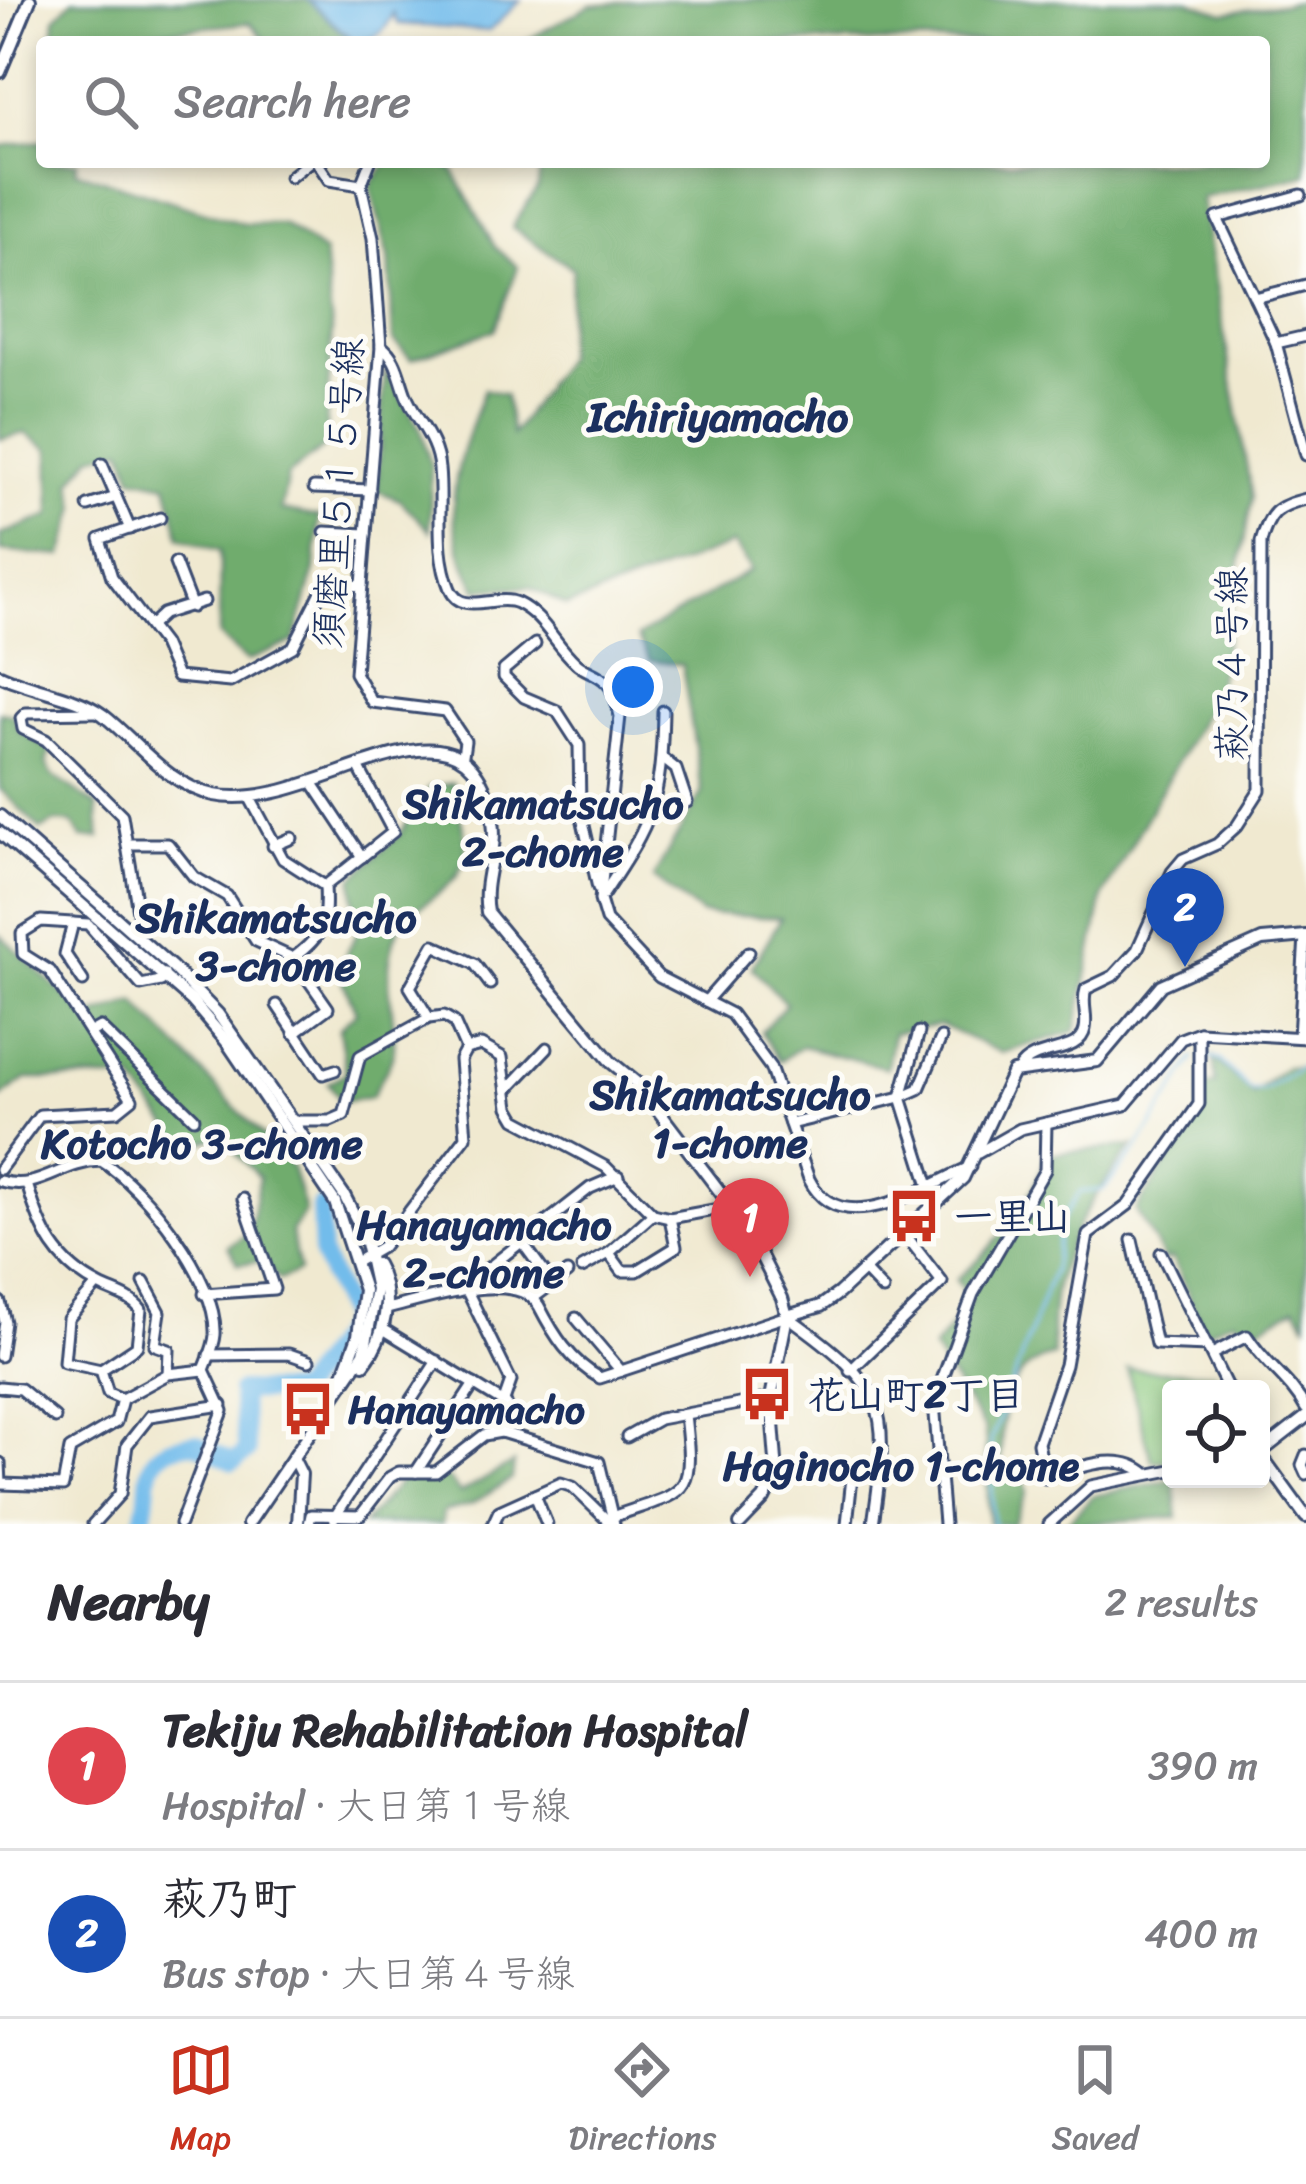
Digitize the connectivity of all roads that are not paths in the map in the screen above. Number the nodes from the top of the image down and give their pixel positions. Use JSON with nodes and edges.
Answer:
{"nodes":[{"id":1,"x":29,"y":0,"type":"edge"},
{"id":2,"x":0,"y":72,"type":"edge"},
{"id":3,"x":304,"y":168,"type":"edge"},
{"id":4,"x":318,"y":168,"type":"edge"},
{"id":5,"x":368,"y":168,"type":"edge"},
{"id":6,"x":290,"y":177,"type":"dead end"},
{"id":7,"x":329,"y":180,"type":"junction"},
{"id":8,"x":361,"y":185,"type":"junction"},
{"id":9,"x":1301,"y":195,"type":"dead end"},
{"id":10,"x":327,"y":197,"type":"dead end"},
{"id":11,"x":1306,"y":285,"type":"edge"},
{"id":12,"x":1255,"y":298,"type":"junction"},
{"id":13,"x":1306,"y":336,"type":"edge"},
{"id":14,"x":1276,"y":344,"type":"junction"},
{"id":15,"x":382,"y":346,"type":"junction"},
{"id":16,"x":1306,"y":385,"type":"edge"},
{"id":17,"x":1289,"y":389,"type":"junction"},
{"id":18,"x":1305,"y":448,"type":"edge"},
{"id":19,"x":102,"y":464,"type":"dead end"},
{"id":20,"x":314,"y":488,"type":"dead end"},
{"id":21,"x":370,"y":490,"type":"junction"},
{"id":22,"x":116,"y":497,"type":"junction"},
{"id":23,"x":1306,"y":499,"type":"edge"},
{"id":24,"x":88,"y":506,"type":"dead end"},
{"id":25,"x":160,"y":518,"type":"dead end"},
{"id":26,"x":130,"y":529,"type":"junction"},
{"id":27,"x":325,"y":532,"type":"dead end"},
{"id":28,"x":366,"y":534,"type":"junction"},
{"id":29,"x":175,"y":563,"type":"dead end"},
{"id":30,"x":362,"y":585,"type":"junction"},
{"id":31,"x":204,"y":602,"type":"dead end"},
{"id":32,"x":191,"y":607,"type":"junction"},
{"id":33,"x":151,"y":625,"type":"junction"},
{"id":34,"x":536,"y":644,"type":"dead end"},
{"id":35,"x":0,"y":675,"type":"edge"},
{"id":36,"x":663,"y":711,"type":"dead end"},
{"id":37,"x":100,"y":712,"type":"junction"},
{"id":38,"x":463,"y":755,"type":"junction"},
{"id":39,"x":662,"y":758,"type":"junction"},
{"id":40,"x":358,"y":768,"type":"junction"},
{"id":41,"x":314,"y":785,"type":"junction"},
{"id":42,"x":250,"y":798,"type":"junction"},
{"id":43,"x":687,"y":802,"type":"dead end"},
{"id":44,"x":0,"y":816,"type":"edge"},
{"id":45,"x":0,"y":833,"type":"edge"},
{"id":46,"x":292,"y":838,"type":"dead end"},
{"id":47,"x":129,"y":844,"type":"junction"},
{"id":48,"x":273,"y":846,"type":"junction"},
{"id":49,"x":362,"y":856,"type":"junction"},
{"id":50,"x":325,"y":886,"type":"junction"},
{"id":51,"x":600,"y":900,"type":"junction"},
{"id":52,"x":74,"y":923,"type":"junction"},
{"id":53,"x":136,"y":934,"type":"junction"},
{"id":54,"x":1305,"y":936,"type":"edge"},
{"id":55,"x":749,"y":952,"type":"dead end"},
{"id":56,"x":293,"y":958,"type":"junction"},
{"id":57,"x":164,"y":974,"type":"junction"},
{"id":58,"x":83,"y":981,"type":"dead end"},
{"id":59,"x":490,"y":984,"type":"dead end"},
{"id":60,"x":706,"y":1001,"type":"junction"},
{"id":61,"x":277,"y":1005,"type":"dead end"},
{"id":62,"x":428,"y":1018,"type":"junction"},
{"id":63,"x":92,"y":1032,"type":"junction"},
{"id":64,"x":919,"y":1032,"type":"dead end"},
{"id":65,"x":1199,"y":1032,"type":"junction"},
{"id":66,"x":293,"y":1033,"type":"junction"},
{"id":67,"x":941,"y":1038,"type":"dead end"},
{"id":68,"x":1302,"y":1038,"type":"edge"},
{"id":69,"x":548,"y":1048,"type":"dead end"},
{"id":70,"x":466,"y":1049,"type":"junction"},
{"id":71,"x":1018,"y":1069,"type":"junction"},
{"id":72,"x":335,"y":1070,"type":"dead end"},
{"id":73,"x":507,"y":1090,"type":"junction"},
{"id":74,"x":901,"y":1097,"type":"junction"},
{"id":75,"x":194,"y":1118,"type":"dead end"},
{"id":76,"x":293,"y":1121,"type":"junction"},
{"id":77,"x":1046,"y":1123,"type":"junction"},
{"id":78,"x":790,"y":1124,"type":"junction"},
{"id":79,"x":978,"y":1153,"type":"junction"},
{"id":80,"x":970,"y":1167,"type":"junction"},
{"id":81,"x":0,"y":1169,"type":"edge"},
{"id":82,"x":618,"y":1176,"type":"junction"},
{"id":83,"x":0,"y":1181,"type":"edge"},
{"id":84,"x":929,"y":1186,"type":"junction"},
{"id":85,"x":28,"y":1187,"type":"junction"},
{"id":86,"x":242,"y":1199,"type":"dead end"},
{"id":87,"x":730,"y":1207,"type":"junction"},
{"id":88,"x":652,"y":1214,"type":"junction"},
{"id":89,"x":670,"y":1218,"type":"junction"},
{"id":90,"x":904,"y":1233,"type":"junction"},
{"id":91,"x":1132,"y":1240,"type":"dead end"},
{"id":92,"x":522,"y":1242,"type":"junction"},
{"id":93,"x":609,"y":1253,"type":"junction"},
{"id":94,"x":1161,"y":1253,"type":"dead end"},
{"id":95,"x":364,"y":1258,"type":"junction"},
{"id":96,"x":582,"y":1268,"type":"dead end"},
{"id":97,"x":864,"y":1270,"type":"junction"},
{"id":98,"x":567,"y":1273,"type":"dead end"},
{"id":99,"x":144,"y":1282,"type":"dead end"},
{"id":100,"x":553,"y":1283,"type":"junction"},
{"id":101,"x":97,"y":1285,"type":"junction"},
{"id":102,"x":884,"y":1290,"type":"dead end"},
{"id":103,"x":462,"y":1292,"type":"junction"},
{"id":104,"x":205,"y":1294,"type":"junction"},
{"id":105,"x":533,"y":1298,"type":"junction"},
{"id":106,"x":0,"y":1302,"type":"edge"},
{"id":107,"x":386,"y":1309,"type":"junction"},
{"id":108,"x":788,"y":1316,"type":"junction"},
{"id":109,"x":576,"y":1318,"type":"dead end"},
{"id":110,"x":383,"y":1329,"type":"junction"},
{"id":111,"x":1210,"y":1350,"type":"junction"},
{"id":112,"x":209,"y":1355,"type":"junction"},
{"id":113,"x":0,"y":1356,"type":"edge"},
{"id":114,"x":309,"y":1361,"type":"dead end"},
{"id":115,"x":437,"y":1361,"type":"junction"},
{"id":116,"x":100,"y":1370,"type":"junction"},
{"id":117,"x":204,"y":1370,"type":"junction"},
{"id":118,"x":355,"y":1371,"type":"junction"},
{"id":119,"x":621,"y":1371,"type":"junction"},
{"id":120,"x":850,"y":1371,"type":"junction"},
{"id":121,"x":1306,"y":1372,"type":"edge"},
{"id":122,"x":168,"y":1374,"type":"junction"},
{"id":123,"x":1224,"y":1380,"type":"edge"},
{"id":124,"x":1291,"y":1382,"type":"junction"},
{"id":125,"x":474,"y":1384,"type":"junction"},
{"id":126,"x":340,"y":1385,"type":"junction"},
{"id":127,"x":0,"y":1387,"type":"edge"},
{"id":128,"x":771,"y":1398,"type":"junction"},
{"id":129,"x":122,"y":1400,"type":"junction"},
{"id":130,"x":506,"y":1404,"type":"junction"},
{"id":131,"x":222,"y":1409,"type":"junction"},
{"id":132,"x":1306,"y":1413,"type":"edge"},
{"id":133,"x":685,"y":1415,"type":"junction"},
{"id":134,"x":55,"y":1418,"type":"dead end"},
{"id":135,"x":493,"y":1432,"type":"junction"},
{"id":136,"x":627,"y":1437,"type":"dead end"},
{"id":137,"x":1270,"y":1445,"type":"edge"},
{"id":138,"x":1306,"y":1456,"type":"edge"},
{"id":139,"x":293,"y":1458,"type":"junction"},
{"id":140,"x":0,"y":1463,"type":"edge"},
{"id":141,"x":1270,"y":1466,"type":"edge"},
{"id":142,"x":881,"y":1468,"type":"junction"},
{"id":143,"x":416,"y":1472,"type":"junction"},
{"id":144,"x":1162,"y":1472,"type":"edge"},
{"id":145,"x":1147,"y":1474,"type":"junction"},
{"id":146,"x":1306,"y":1474,"type":"edge"},
{"id":147,"x":535,"y":1495,"type":"junction"},
{"id":148,"x":1304,"y":1513,"type":"edge"},
{"id":149,"x":334,"y":1518,"type":"junction"},
{"id":150,"x":613,"y":1522,"type":"edge"},
{"id":151,"x":93,"y":1524,"type":"edge"},
{"id":152,"x":180,"y":1524,"type":"edge"},
{"id":153,"x":248,"y":1524,"type":"edge"},
{"id":154,"x":298,"y":1524,"type":"edge"},
{"id":155,"x":309,"y":1524,"type":"edge"},
{"id":156,"x":494,"y":1524,"type":"edge"},
{"id":157,"x":548,"y":1524,"type":"edge"},
{"id":158,"x":740,"y":1524,"type":"edge"},
{"id":159,"x":847,"y":1524,"type":"edge"},
{"id":160,"x":873,"y":1524,"type":"edge"},
{"id":161,"x":944,"y":1524,"type":"edge"},
{"id":162,"x":1049,"y":1524,"type":"edge"}],
"edges":[{"from":1,"to":2,"type":"street"},
{"from":3,"to":6,"type":"street"},
{"from":4,"to":7,"type":"street"},
{"from":5,"to":8,"type":"street"},
{"from":7,"to":8,"type":"street"},
{"from":7,"to":10,"type":"street"},
{"from":8,"to":15,"type":"street","name":"須磨里５１５号線"},
{"from":9,"to":12,"type":"street"},
{"from":11,"to":12,"type":"street"},
{"from":12,"to":14,"type":"street"},
{"from":13,"to":14,"type":"street"},
{"from":14,"to":17,"type":"street"},
{"from":15,"to":21,"type":"street","name":"須磨里５１５号線"},
{"from":15,"to":51,"type":"street"},
{"from":16,"to":17,"type":"street"},
{"from":17,"to":18,"type":"street"},
{"from":19,"to":22,"type":"street"},
{"from":20,"to":21,"type":"street"},
{"from":21,"to":28,"type":"street","name":"須磨里５１５号線"},
{"from":22,"to":24,"type":"street"},
{"from":22,"to":26,"type":"street"},
{"from":23,"to":71,"type":"street","name":"萩乃４号線"},
{"from":25,"to":26,"type":"street"},
{"from":26,"to":33,"type":"street"},
{"from":27,"to":28,"type":"street"},
{"from":28,"to":30,"type":"street","name":"須磨里５１５号線"},
{"from":29,"to":32,"type":"street"},
{"from":30,"to":33,"type":"street"},
{"from":30,"to":38,"type":"street","name":"須磨里５１５号線"},
{"from":31,"to":32,"type":"street"},
{"from":32,"to":33,"type":"street"},
{"from":34,"to":51,"type":"street"},
{"from":35,"to":37,"type":"street"},
{"from":36,"to":39,"type":"street"},
{"from":37,"to":42,"type":"street"},
{"from":37,"to":47,"type":"street"},
{"from":38,"to":40,"type":"street"},
{"from":38,"to":87,"type":"street"},
{"from":39,"to":43,"type":"street"},
{"from":39,"to":51,"type":"street"},
{"from":40,"to":41,"type":"street"},
{"from":40,"to":49,"type":"street"},
{"from":41,"to":42,"type":"street"},
{"from":41,"to":49,"type":"street"},
{"from":42,"to":48,"type":"street"},
{"from":44,"to":53,"type":"street"},
{"from":45,"to":57,"type":"street"},
{"from":46,"to":48,"type":"street"},
{"from":47,"to":53,"type":"street"},
{"from":47,"to":56,"type":"street"},
{"from":48,"to":50,"type":"street"},
{"from":49,"to":50,"type":"street"},
{"from":50,"to":56,"type":"street"},
{"from":51,"to":60,"type":"street"},
{"from":52,"to":57,"type":"street"},
{"from":52,"to":58,"type":"street"},
{"from":52,"to":63,"type":"street"},
{"from":53,"to":76,"type":"street"},
{"from":54,"to":68,"type":"street"},
{"from":54,"to":71,"type":"street"},
{"from":55,"to":60,"type":"street"},
{"from":56,"to":66,"type":"street"},
{"from":57,"to":95,"type":"street"},
{"from":59,"to":62,"type":"street"},
{"from":60,"to":78,"type":"street"},
{"from":61,"to":66,"type":"street"},
{"from":62,"to":70,"type":"street"},
{"from":62,"to":76,"type":"street"},
{"from":63,"to":75,"type":"street"},
{"from":63,"to":81,"type":"street"},
{"from":64,"to":74,"type":"street"},
{"from":65,"to":68,"type":"street"},
{"from":65,"to":77,"type":"street"},
{"from":65,"to":145,"type":"street"},
{"from":66,"to":72,"type":"street"},
{"from":67,"to":74,"type":"street"},
{"from":69,"to":73,"type":"street"},
{"from":70,"to":73,"type":"street"},
{"from":70,"to":95,"type":"street"},
{"from":71,"to":79,"type":"street"},
{"from":73,"to":82,"type":"street"},
{"from":74,"to":78,"type":"street"},
{"from":74,"to":84,"type":"street"},
{"from":76,"to":95,"type":"street"},
{"from":77,"to":79,"type":"street"},
{"from":77,"to":161,"type":"street"},
{"from":78,"to":84,"type":"street"},
{"from":79,"to":80,"type":"street"},
{"from":80,"to":84,"type":"street"},
{"from":80,"to":90,"type":"street"},
{"from":82,"to":88,"type":"street"},
{"from":82,"to":92,"type":"street"},
{"from":83,"to":85,"type":"street"},
{"from":85,"to":101,"type":"street"},
{"from":85,"to":104,"type":"street"},
{"from":86,"to":104,"type":"street"},
{"from":87,"to":89,"type":"street"},
{"from":87,"to":108,"type":"street"},
{"from":88,"to":89,"type":"street"},
{"from":88,"to":93,"type":"street"},
{"from":89,"to":93,"type":"street"},
{"from":90,"to":97,"type":"street"},
{"from":90,"to":120,"type":"street"},
{"from":91,"to":111,"type":"street"},
{"from":92,"to":100,"type":"street"},
{"from":92,"to":103,"type":"street"},
{"from":93,"to":96,"type":"street"},
{"from":94,"to":111,"type":"street"},
{"from":95,"to":107,"type":"street"},
{"from":95,"to":118,"type":"street"},
{"from":95,"to":126,"type":"street"},
{"from":97,"to":102,"type":"street"},
{"from":97,"to":108,"type":"street"},
{"from":98,"to":100,"type":"street"},
{"from":99,"to":122,"type":"street"},
{"from":100,"to":105,"type":"street"},
{"from":101,"to":116,"type":"street"},
{"from":101,"to":116,"type":"street"},
{"from":103,"to":105,"type":"street"},
{"from":103,"to":107,"type":"street"},
{"from":103,"to":130,"type":"street"},
{"from":104,"to":112,"type":"street"},
{"from":105,"to":119,"type":"street"},
{"from":106,"to":113,"type":"street"},
{"from":107,"to":110,"type":"street"},
{"from":108,"to":119,"type":"street"},
{"from":108,"to":120,"type":"street"},
{"from":108,"to":128,"type":"street"},
{"from":109,"to":119,"type":"street"},
{"from":110,"to":115,"type":"street"},
{"from":110,"to":118,"type":"street"},
{"from":111,"to":123,"type":"street"},
{"from":111,"to":124,"type":"street"},
{"from":112,"to":114,"type":"street"},
{"from":112,"to":117,"type":"street"},
{"from":115,"to":125,"type":"street"},
{"from":115,"to":149,"type":"street"},
{"from":116,"to":129,"type":"street"},
{"from":117,"to":122,"type":"street"},
{"from":117,"to":131,"type":"street"},
{"from":118,"to":126,"type":"street"},
{"from":120,"to":142,"type":"street"},
{"from":121,"to":124,"type":"street"},
{"from":122,"to":129,"type":"street"},
{"from":124,"to":132,"type":"street"},
{"from":125,"to":130,"type":"street"},
{"from":125,"to":143,"type":"street"},
{"from":126,"to":139,"type":"street"},
{"from":127,"to":134,"type":"street"},
{"from":128,"to":133,"type":"street"},
{"from":128,"to":158,"type":"street"},
{"from":129,"to":140,"type":"street"},
{"from":130,"to":135,"type":"street"},
{"from":131,"to":151,"type":"street"},
{"from":131,"to":152,"type":"street"},
{"from":132,"to":137,"type":"street"},
{"from":133,"to":136,"type":"street"},
{"from":133,"to":150,"type":"street"},
{"from":135,"to":143,"type":"street"},
{"from":135,"to":150,"type":"street"},
{"from":138,"to":146,"type":"street"},
{"from":139,"to":153,"type":"street"},
{"from":139,"to":154,"type":"street"},
{"from":141,"to":148,"type":"street"},
{"from":142,"to":159,"type":"street"},
{"from":142,"to":160,"type":"street"},
{"from":143,"to":149,"type":"street"},
{"from":144,"to":145,"type":"street"},
{"from":145,"to":162,"type":"street"},
{"from":147,"to":150,"type":"street"},
{"from":147,"to":156,"type":"street"},
{"from":147,"to":157,"type":"street"},
{"from":149,"to":155,"type":"street"}]}
